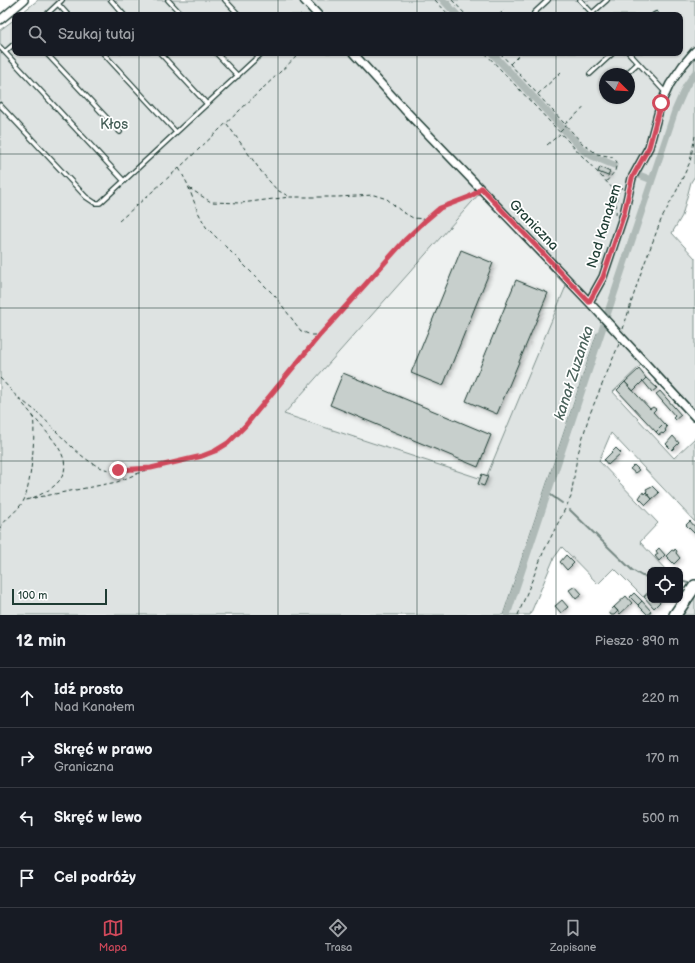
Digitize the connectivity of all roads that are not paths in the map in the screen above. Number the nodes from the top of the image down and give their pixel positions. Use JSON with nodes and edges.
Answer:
{"nodes":[{"id":1,"x":24,"y":0,"type":"edge"},
{"id":2,"x":62,"y":0,"type":"edge"},
{"id":3,"x":111,"y":0,"type":"edge"},
{"id":4,"x":168,"y":0,"type":"edge"},
{"id":5,"x":225,"y":0,"type":"edge"},
{"id":6,"x":304,"y":0,"type":"edge"},
{"id":7,"x":548,"y":0,"type":"edge"},
{"id":8,"x":580,"y":0,"type":"edge"},
{"id":9,"x":607,"y":0,"type":"edge"},
{"id":10,"x":58,"y":4,"type":"junction"},
{"id":11,"x":49,"y":12,"type":"edge"},
{"id":12,"x":65,"y":12,"type":"edge"},
{"id":13,"x":121,"y":12,"type":"edge"},
{"id":14,"x":179,"y":12,"type":"edge"},
{"id":15,"x":236,"y":12,"type":"edge"},
{"id":16,"x":315,"y":12,"type":"edge"},
{"id":17,"x":535,"y":12,"type":"edge"},
{"id":18,"x":590,"y":12,"type":"edge"},
{"id":19,"x":594,"y":12,"type":"edge"},
{"id":20,"x":0,"y":20,"type":"edge"},
{"id":21,"x":0,"y":46,"type":"edge"},
{"id":22,"x":12,"y":46,"type":"edge"},
{"id":23,"x":695,"y":51,"type":"edge"},
{"id":24,"x":5,"y":52,"type":"junction"},
{"id":25,"x":49,"y":56,"type":"edge"},
{"id":26,"x":106,"y":56,"type":"edge"},
{"id":27,"x":163,"y":56,"type":"edge"},
{"id":28,"x":219,"y":56,"type":"edge"},
{"id":29,"x":259,"y":56,"type":"edge"},
{"id":30,"x":356,"y":56,"type":"edge"},
{"id":31,"x":610,"y":56,"type":"edge"},
{"id":32,"x":632,"y":56,"type":"edge"},
{"id":33,"x":638,"y":63,"type":"junction"},
{"id":34,"x":633,"y":68,"type":"edge"},
{"id":35,"x":590,"y":74,"type":"dead end"},
{"id":36,"x":238,"y":76,"type":"junction"},
{"id":37,"x":666,"y":93,"type":"junction"},
{"id":38,"x":207,"y":104,"type":"junction"},
{"id":39,"x":0,"y":105,"type":"edge"},
{"id":40,"x":120,"y":132,"type":"dead end"},
{"id":41,"x":176,"y":132,"type":"junction"},
{"id":42,"x":124,"y":181,"type":"junction"},
{"id":43,"x":589,"y":302,"type":"junction"},
{"id":44,"x":695,"y":417,"type":"edge"},
{"id":45,"x":695,"y":586,"type":"edge"},
{"id":46,"x":675,"y":615,"type":"edge"}],
"edges":[{"from":1,"to":20,"type":"street"},
{"from":2,"to":10,"type":"lane"},
{"from":3,"to":13,"type":"lane"},
{"from":4,"to":14,"type":"lane"},
{"from":5,"to":15,"type":"lane"},
{"from":6,"to":16,"type":"street"},
{"from":7,"to":17,"type":"lane"},
{"from":8,"to":18,"type":"lane"},
{"from":9,"to":19,"type":"lane"},
{"from":10,"to":11,"type":"lane"},
{"from":10,"to":12,"type":"lane"},
{"from":21,"to":24,"type":"lane"},
{"from":22,"to":24,"type":"lane"},
{"from":23,"to":37,"type":"street","name":"Nad Kanałem"},
{"from":24,"to":42,"type":"lane"},
{"from":25,"to":40,"type":"lane"},
{"from":26,"to":41,"type":"lane"},
{"from":27,"to":38,"type":"lane"},
{"from":28,"to":36,"type":"lane"},
{"from":29,"to":36,"type":"lane"},
{"from":30,"to":43,"type":"street","name":"Graniczna"},
{"from":31,"to":35,"type":"lane"},
{"from":32,"to":33,"type":"lane"},
{"from":33,"to":34,"type":"lane"},
{"from":33,"to":37,"type":"lane"},
{"from":36,"to":38,"type":"lane"},
{"from":37,"to":43,"type":"street","name":"Nad Kanałem"},
{"from":38,"to":41,"type":"lane"},
{"from":39,"to":42,"type":"lane"},
{"from":41,"to":42,"type":"lane"},
{"from":43,"to":44,"type":"street","name":"Graniczna"},
{"from":45,"to":46,"type":"main road"}]}
